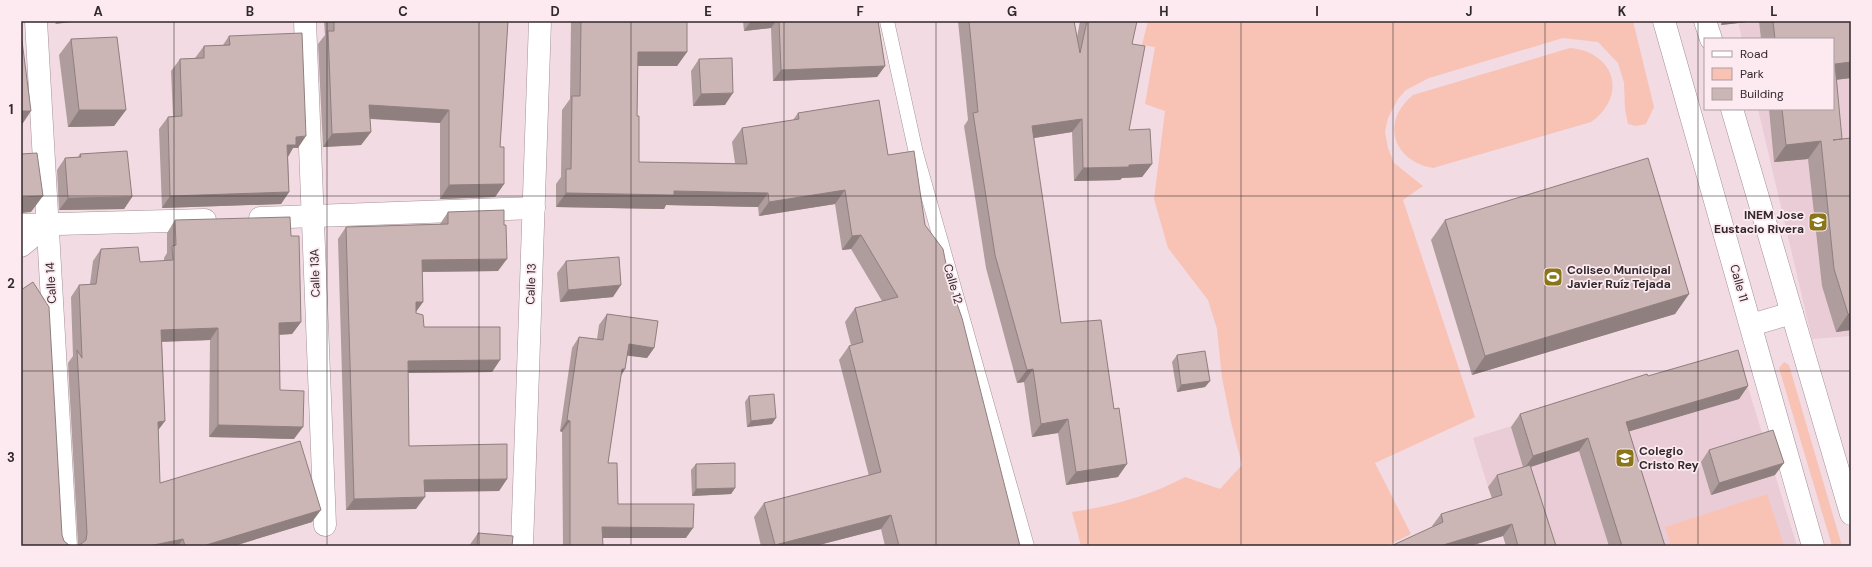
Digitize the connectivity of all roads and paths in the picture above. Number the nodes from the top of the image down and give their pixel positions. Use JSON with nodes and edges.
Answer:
{"nodes":[{"id":1,"x":36,"y":21,"type":"edge"},
{"id":2,"x":305,"y":21,"type":"edge"},
{"id":3,"x":540,"y":21,"type":"edge"},
{"id":4,"x":887,"y":21,"type":"edge"},
{"id":5,"x":1664,"y":21,"type":"edge"},
{"id":6,"x":1706,"y":21,"type":"edge"},
{"id":7,"x":1711,"y":38,"type":"edge"},
{"id":8,"x":1732,"y":110,"type":"edge"},
{"id":9,"x":534,"y":208,"type":"junction"},
{"id":10,"x":313,"y":216,"type":"junction"},
{"id":11,"x":48,"y":224,"type":"junction"},
{"id":12,"x":21,"y":225,"type":"edge"},
{"id":13,"x":21,"y":246,"type":"edge"},
{"id":14,"x":1792,"y":313,"type":"junction"},
{"id":15,"x":1751,"y":325,"type":"junction"},
{"id":16,"x":1851,"y":514,"type":"edge"},
{"id":17,"x":325,"y":525,"type":"dead end"},
{"id":18,"x":66,"y":546,"type":"edge"},
{"id":19,"x":522,"y":546,"type":"edge"},
{"id":20,"x":1027,"y":546,"type":"edge"},
{"id":21,"x":1813,"y":546,"type":"edge"}],
"edges":[{"from":1,"to":11,"type":"street","name":"Calle 14"},
{"from":2,"to":10,"type":"street","name":"Calle 13A"},
{"from":3,"to":9,"type":"street","name":"Calle 13"},
{"from":4,"to":20,"type":"lane","name":"Calle 12"},
{"from":5,"to":15,"type":"street","name":"Calle 11"},
{"from":6,"to":7,"type":"street"},
{"from":8,"to":14,"type":"street"},
{"from":9,"to":10,"type":"street"},
{"from":9,"to":19,"type":"street","name":"Calle 13"},
{"from":10,"to":11,"type":"street"},
{"from":10,"to":17,"type":"street","name":"Calle 13A"},
{"from":11,"to":12,"type":"street"},
{"from":11,"to":13,"type":"street"},
{"from":11,"to":18,"type":"street","name":"Calle 14"},
{"from":14,"to":15,"type":"street"},
{"from":14,"to":16,"type":"street"},
{"from":15,"to":21,"type":"street","name":"Calle 11"}]}
